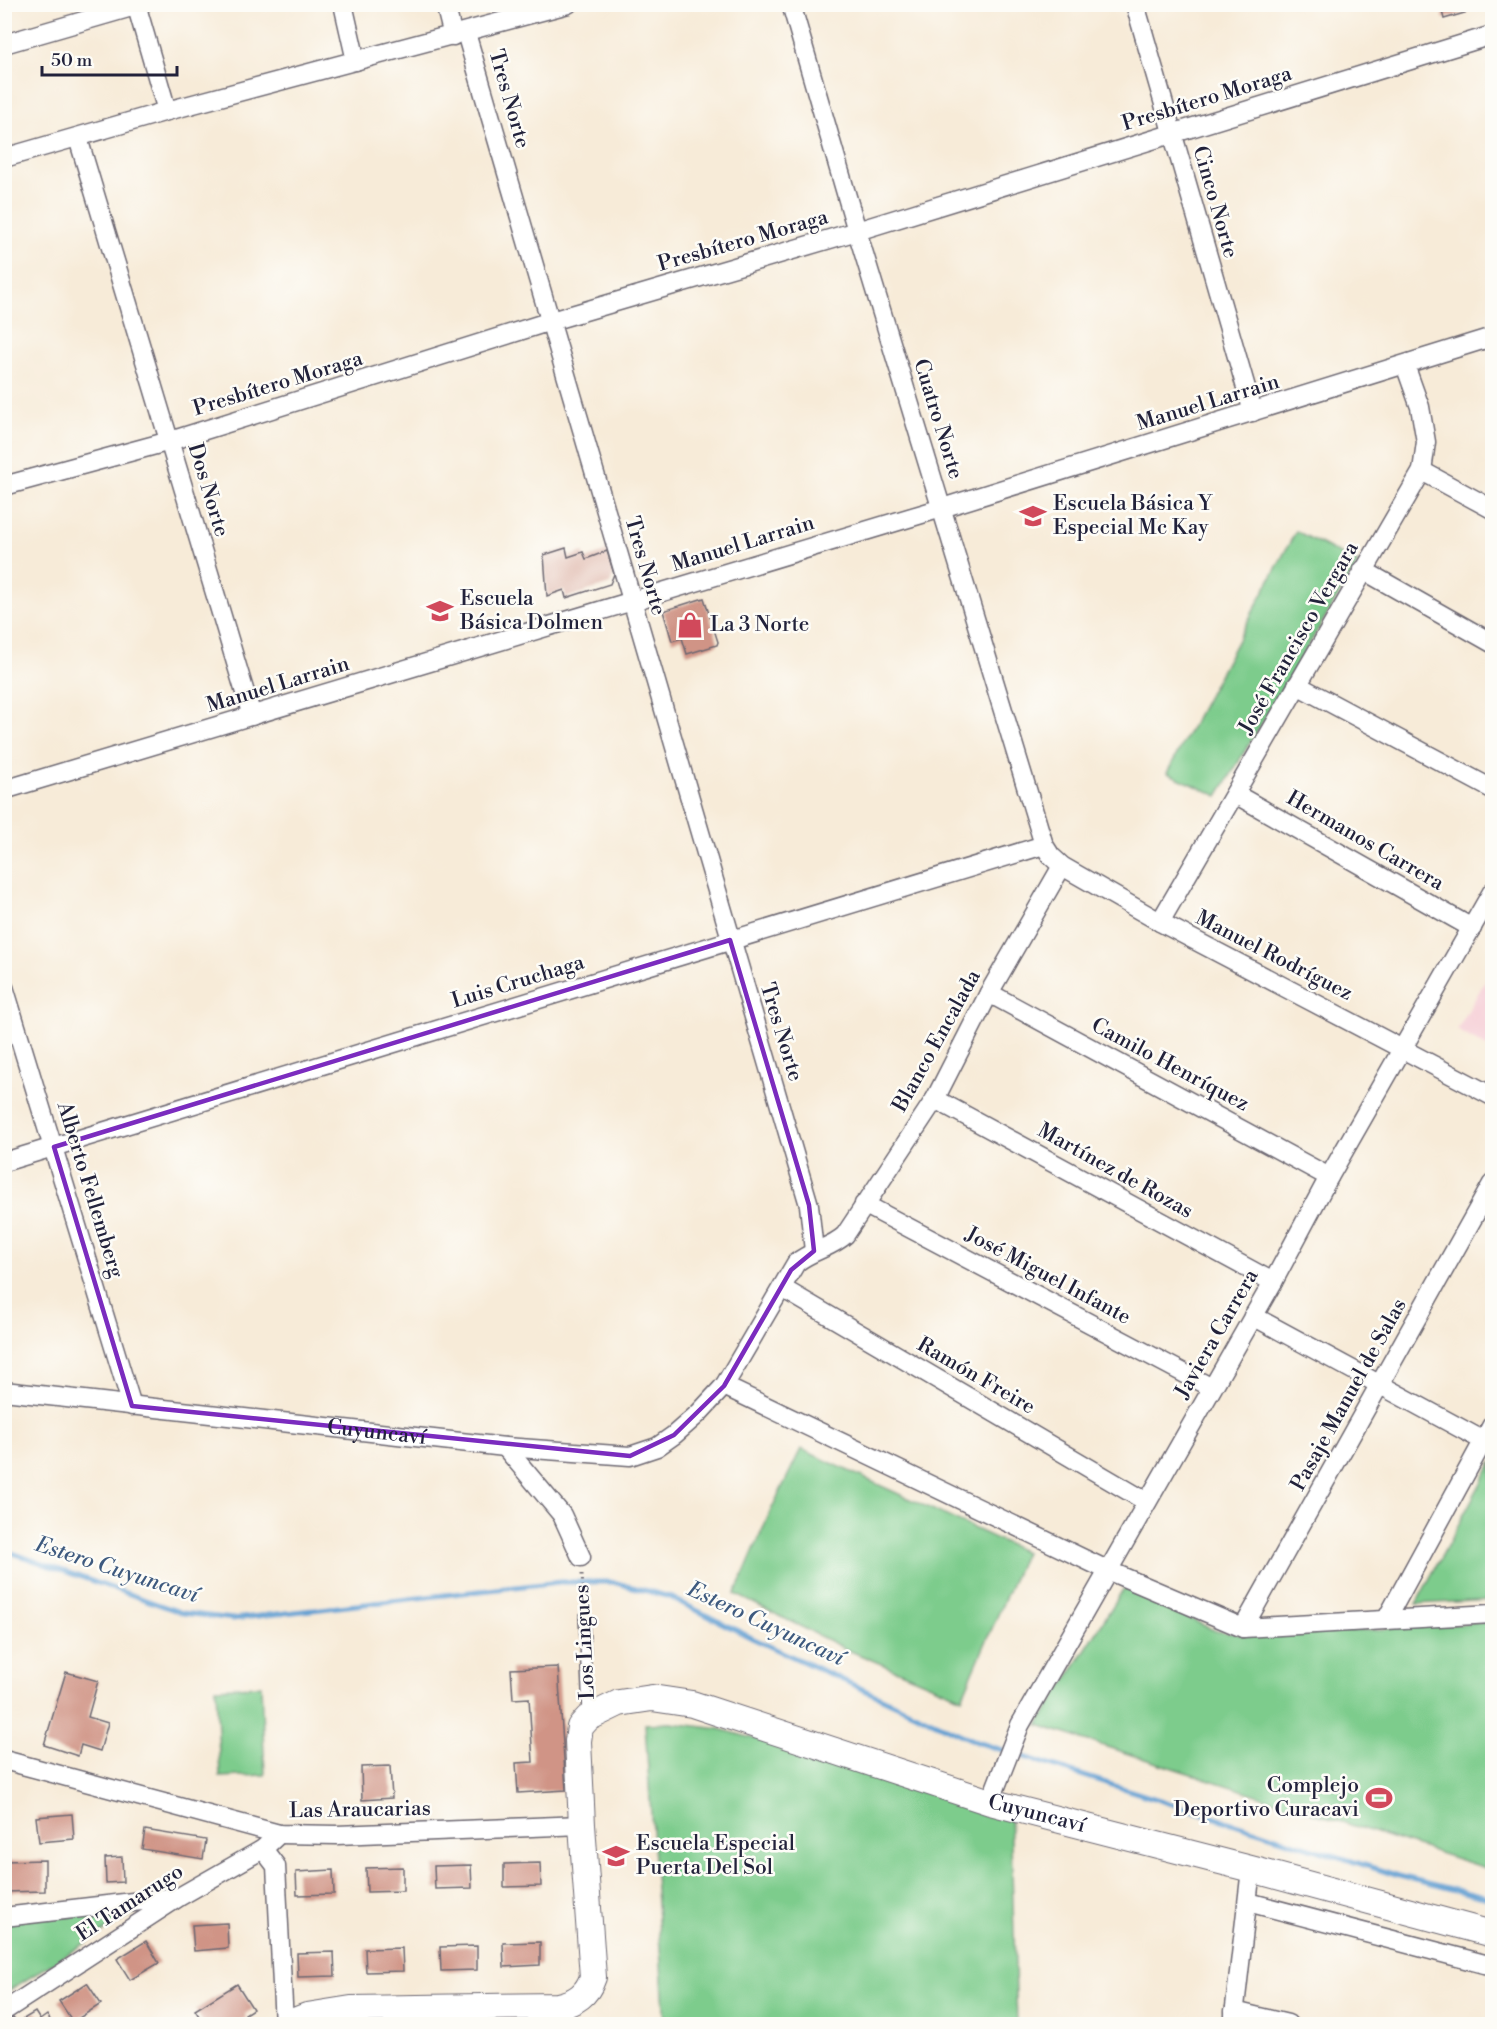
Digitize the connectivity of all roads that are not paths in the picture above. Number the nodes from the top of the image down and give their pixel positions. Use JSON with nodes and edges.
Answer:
{"nodes":[{"id":1,"x":343,"y":4,"type":"edge"},
{"id":2,"x":444,"y":4,"type":"edge"},
{"id":3,"x":568,"y":4,"type":"edge"},
{"id":4,"x":791,"y":4,"type":"edge"},
{"id":5,"x":1135,"y":4,"type":"edge"},
{"id":6,"x":138,"y":5,"type":"edge"},
{"id":7,"x":460,"y":34,"type":"junction"},
{"id":8,"x":1492,"y":34,"type":"edge"},
{"id":9,"x":4,"y":44,"type":"edge"},
{"id":10,"x":356,"y":61,"type":"junction"},
{"id":11,"x":167,"y":111,"type":"junction"},
{"id":12,"x":1172,"y":134,"type":"junction"},
{"id":13,"x":78,"y":138,"type":"junction"},
{"id":14,"x":4,"y":158,"type":"edge"},
{"id":15,"x":857,"y":231,"type":"junction"},
{"id":16,"x":551,"y":321,"type":"junction"},
{"id":17,"x":1492,"y":337,"type":"edge"},
{"id":18,"x":1405,"y":366,"type":"junction"},
{"id":19,"x":1253,"y":412,"type":"junction"},
{"id":20,"x":171,"y":441,"type":"junction"},
{"id":21,"x":1422,"y":471,"type":"junction"},
{"id":22,"x":4,"y":486,"type":"edge"},
{"id":23,"x":942,"y":508,"type":"junction"},
{"id":24,"x":1492,"y":509,"type":"edge"},
{"id":25,"x":1363,"y":570,"type":"junction"},
{"id":26,"x":632,"y":601,"type":"junction"},
{"id":27,"x":1492,"y":643,"type":"edge"},
{"id":28,"x":1297,"y":685,"type":"junction"},
{"id":29,"x":252,"y":716,"type":"junction"},
{"id":30,"x":1492,"y":789,"type":"edge"},
{"id":31,"x":4,"y":790,"type":"edge"},
{"id":32,"x":1235,"y":794,"type":"junction"},
{"id":33,"x":1044,"y":845,"type":"junction"},
{"id":34,"x":1062,"y":866,"type":"junction"},
{"id":35,"x":1492,"y":892,"type":"edge"},
{"id":36,"x":1160,"y":922,"type":"junction"},
{"id":37,"x":1472,"y":928,"type":"junction"},
{"id":38,"x":730,"y":940,"type":"junction"},
{"id":39,"x":4,"y":987,"type":"edge"},
{"id":40,"x":989,"y":993,"type":"junction"},
{"id":41,"x":1403,"y":1048,"type":"junction"},
{"id":42,"x":1492,"y":1096,"type":"edge"},
{"id":43,"x":935,"y":1099,"type":"junction"},
{"id":44,"x":54,"y":1148,"type":"junction"},
{"id":45,"x":4,"y":1162,"type":"edge"},
{"id":46,"x":1329,"y":1177,"type":"junction"},
{"id":47,"x":1492,"y":1184,"type":"edge"},
{"id":48,"x":864,"y":1204,"type":"junction"},
{"id":49,"x":814,"y":1251,"type":"junction"},
{"id":50,"x":1273,"y":1282,"type":"junction"},
{"id":51,"x":782,"y":1288,"type":"junction"},
{"id":52,"x":1253,"y":1316,"type":"junction"},
{"id":53,"x":724,"y":1386,"type":"junction"},
{"id":54,"x":1380,"y":1386,"type":"junction"},
{"id":55,"x":1212,"y":1388,"type":"junction"},
{"id":56,"x":4,"y":1391,"type":"edge"},
{"id":57,"x":132,"y":1406,"type":"junction"},
{"id":58,"x":1488,"y":1433,"type":"edge"},
{"id":59,"x":506,"y":1447,"type":"junction"},
{"id":60,"x":1147,"y":1502,"type":"junction"},
{"id":61,"x":581,"y":1557,"type":"road end"},
{"id":62,"x":1107,"y":1570,"type":"junction"},
{"id":63,"x":1492,"y":1614,"type":"edge"},
{"id":64,"x":584,"y":1617,"type":"road end"},
{"id":65,"x":1386,"y":1620,"type":"junction"},
{"id":66,"x":1243,"y":1628,"type":"junction"},
{"id":67,"x":588,"y":1718,"type":"junction"},
{"id":68,"x":4,"y":1760,"type":"edge"},
{"id":69,"x":990,"y":1803,"type":"junction"},
{"id":70,"x":582,"y":1826,"type":"junction"},
{"id":71,"x":279,"y":1834,"type":"junction"},
{"id":72,"x":263,"y":1848,"type":"junction"},
{"id":73,"x":1251,"y":1869,"type":"junction"},
{"id":74,"x":179,"y":1897,"type":"junction"},
{"id":75,"x":1248,"y":1902,"type":"junction"},
{"id":76,"x":4,"y":1917,"type":"edge"},
{"id":77,"x":1492,"y":1934,"type":"edge"},
{"id":78,"x":1492,"y":1966,"type":"edge"},
{"id":79,"x":4,"y":2011,"type":"edge"},
{"id":80,"x":1233,"y":2018,"type":"edge"},
{"id":81,"x":285,"y":2025,"type":"edge"},
{"id":82,"x":1288,"y":2025,"type":"edge"}],
"edges":[{"from":1,"to":10,"type":"street"},
{"from":2,"to":7,"type":"street","name":"Tres Norte"},
{"from":3,"to":7,"type":"street"},
{"from":4,"to":15,"type":"street","name":"Cuatro Norte"},
{"from":5,"to":12,"type":"street","name":"Cinco Norte"},
{"from":6,"to":9,"type":"street"},
{"from":6,"to":11,"type":"street"},
{"from":7,"to":10,"type":"street"},
{"from":7,"to":16,"type":"street","name":"Tres Norte"},
{"from":8,"to":12,"type":"street","name":"Presbítero Moraga"},
{"from":10,"to":11,"type":"street"},
{"from":11,"to":13,"type":"street"},
{"from":12,"to":15,"type":"street","name":"Presbítero Moraga"},
{"from":12,"to":19,"type":"street","name":"Cinco Norte"},
{"from":13,"to":14,"type":"street"},
{"from":13,"to":20,"type":"street","name":"Dos Norte"},
{"from":15,"to":16,"type":"street","name":"Presbítero Moraga"},
{"from":15,"to":23,"type":"street","name":"Cuatro Norte"},
{"from":16,"to":20,"type":"street","name":"Presbítero Moraga"},
{"from":16,"to":26,"type":"street","name":"Tres Norte"},
{"from":17,"to":18,"type":"street","name":"Manuel Larrain"},
{"from":18,"to":19,"type":"street","name":"Manuel Larrain"},
{"from":18,"to":21,"type":"street","name":"José Francisco Vergara"},
{"from":19,"to":23,"type":"street","name":"Manuel Larrain"},
{"from":20,"to":22,"type":"street","name":"Presbítero Moraga"},
{"from":20,"to":29,"type":"street","name":"Dos Norte"},
{"from":21,"to":24,"type":"street"},
{"from":21,"to":25,"type":"street","name":"José Francisco Vergara"},
{"from":23,"to":26,"type":"street","name":"Manuel Larrain"},
{"from":23,"to":33,"type":"street","name":"Cuatro Norte"},
{"from":25,"to":27,"type":"street"},
{"from":25,"to":28,"type":"street","name":"José Francisco Vergara"},
{"from":26,"to":29,"type":"street","name":"Manuel Larrain"},
{"from":26,"to":38,"type":"street","name":"Tres Norte"},
{"from":28,"to":30,"type":"street"},
{"from":28,"to":32,"type":"street","name":"José Francisco Vergara"},
{"from":29,"to":31,"type":"street","name":"Manuel Larrain"},
{"from":32,"to":36,"type":"street","name":"José Francisco Vergara"},
{"from":32,"to":37,"type":"street","name":"Hermanos Carrera"},
{"from":33,"to":34,"type":"street","name":"Manuel Rodríguez"},
{"from":33,"to":38,"type":"street","name":"Luis Cruchaga"},
{"from":34,"to":36,"type":"street","name":"Manuel Rodríguez"},
{"from":34,"to":40,"type":"street","name":"Blanco Encalada"},
{"from":35,"to":37,"type":"street","name":"Javiera Carrera"},
{"from":36,"to":41,"type":"street","name":"Manuel Rodríguez"},
{"from":37,"to":41,"type":"street","name":"Javiera Carrera"},
{"from":38,"to":44,"type":"street","name":"Luis Cruchaga"},
{"from":38,"to":49,"type":"street","name":"Tres Norte"},
{"from":39,"to":44,"type":"street","name":"Alberto Fellemberg"},
{"from":40,"to":43,"type":"street","name":"Blanco Encalada"},
{"from":40,"to":46,"type":"street","name":"Camilo Henríquez"},
{"from":41,"to":42,"type":"street","name":"Manuel Rodríguez"},
{"from":41,"to":46,"type":"street","name":"Javiera Carrera"},
{"from":43,"to":48,"type":"street","name":"Blanco Encalada"},
{"from":43,"to":50,"type":"street","name":"Martínez de Rozas"},
{"from":44,"to":45,"type":"street","name":"Luis Cruchaga"},
{"from":44,"to":57,"type":"street","name":"Alberto Fellemberg"},
{"from":46,"to":50,"type":"street","name":"Javiera Carrera"},
{"from":47,"to":54,"type":"street","name":"Pasaje Manuel de Salas"},
{"from":48,"to":49,"type":"street","name":"Blanco Encalada"},
{"from":48,"to":55,"type":"street","name":"José Miguel Infante"},
{"from":49,"to":51,"type":"street","name":"Cuyuncaví"},
{"from":50,"to":52,"type":"street","name":"Javiera Carrera"},
{"from":51,"to":53,"type":"street","name":"Cuyuncaví"},
{"from":51,"to":60,"type":"street","name":"Ramón Freire"},
{"from":52,"to":54,"type":"street"},
{"from":52,"to":55,"type":"street","name":"Javiera Carrera"},
{"from":53,"to":59,"type":"street","name":"Cuyuncaví"},
{"from":53,"to":62,"type":"street"},
{"from":54,"to":58,"type":"street"},
{"from":54,"to":66,"type":"street","name":"Pasaje Manuel de Salas"},
{"from":55,"to":60,"type":"street","name":"Javiera Carrera"},
{"from":56,"to":57,"type":"street","name":"Cuyuncaví"},
{"from":57,"to":59,"type":"street","name":"Cuyuncaví"},
{"from":58,"to":65,"type":"street"},
{"from":59,"to":61,"type":"street","name":"Los Lingues"},
{"from":60,"to":62,"type":"street","name":"Javiera Carrera"},
{"from":62,"to":66,"type":"street"},
{"from":62,"to":69,"type":"street","name":"Javiera Carrera"},
{"from":63,"to":65,"type":"street"},
{"from":64,"to":67,"type":"lane","name":"Los Lingues"},
{"from":65,"to":66,"type":"street"},
{"from":67,"to":69,"type":"street","name":"Cuyuncaví"},
{"from":67,"to":70,"type":"street","name":"Los Lingues"},
{"from":68,"to":71,"type":"street","name":"Las Araucarias"},
{"from":69,"to":73,"type":"street","name":"Cuyuncaví"},
{"from":70,"to":71,"type":"street","name":"Las Araucarias"},
{"from":70,"to":81,"type":"street","name":"Los Lingues"},
{"from":71,"to":72,"type":"street","name":"El Tamarugo"},
{"from":72,"to":74,"type":"street","name":"El Tamarugo"},
{"from":72,"to":81,"type":"street"},
{"from":73,"to":75,"type":"street"},
{"from":73,"to":77,"type":"street","name":"Cuyuncaví"},
{"from":74,"to":76,"type":"street"},
{"from":74,"to":79,"type":"street","name":"El Tamarugo"},
{"from":75,"to":78,"type":"street"},
{"from":75,"to":80,"type":"street"},
{"from":80,"to":82,"type":"street"}]}
